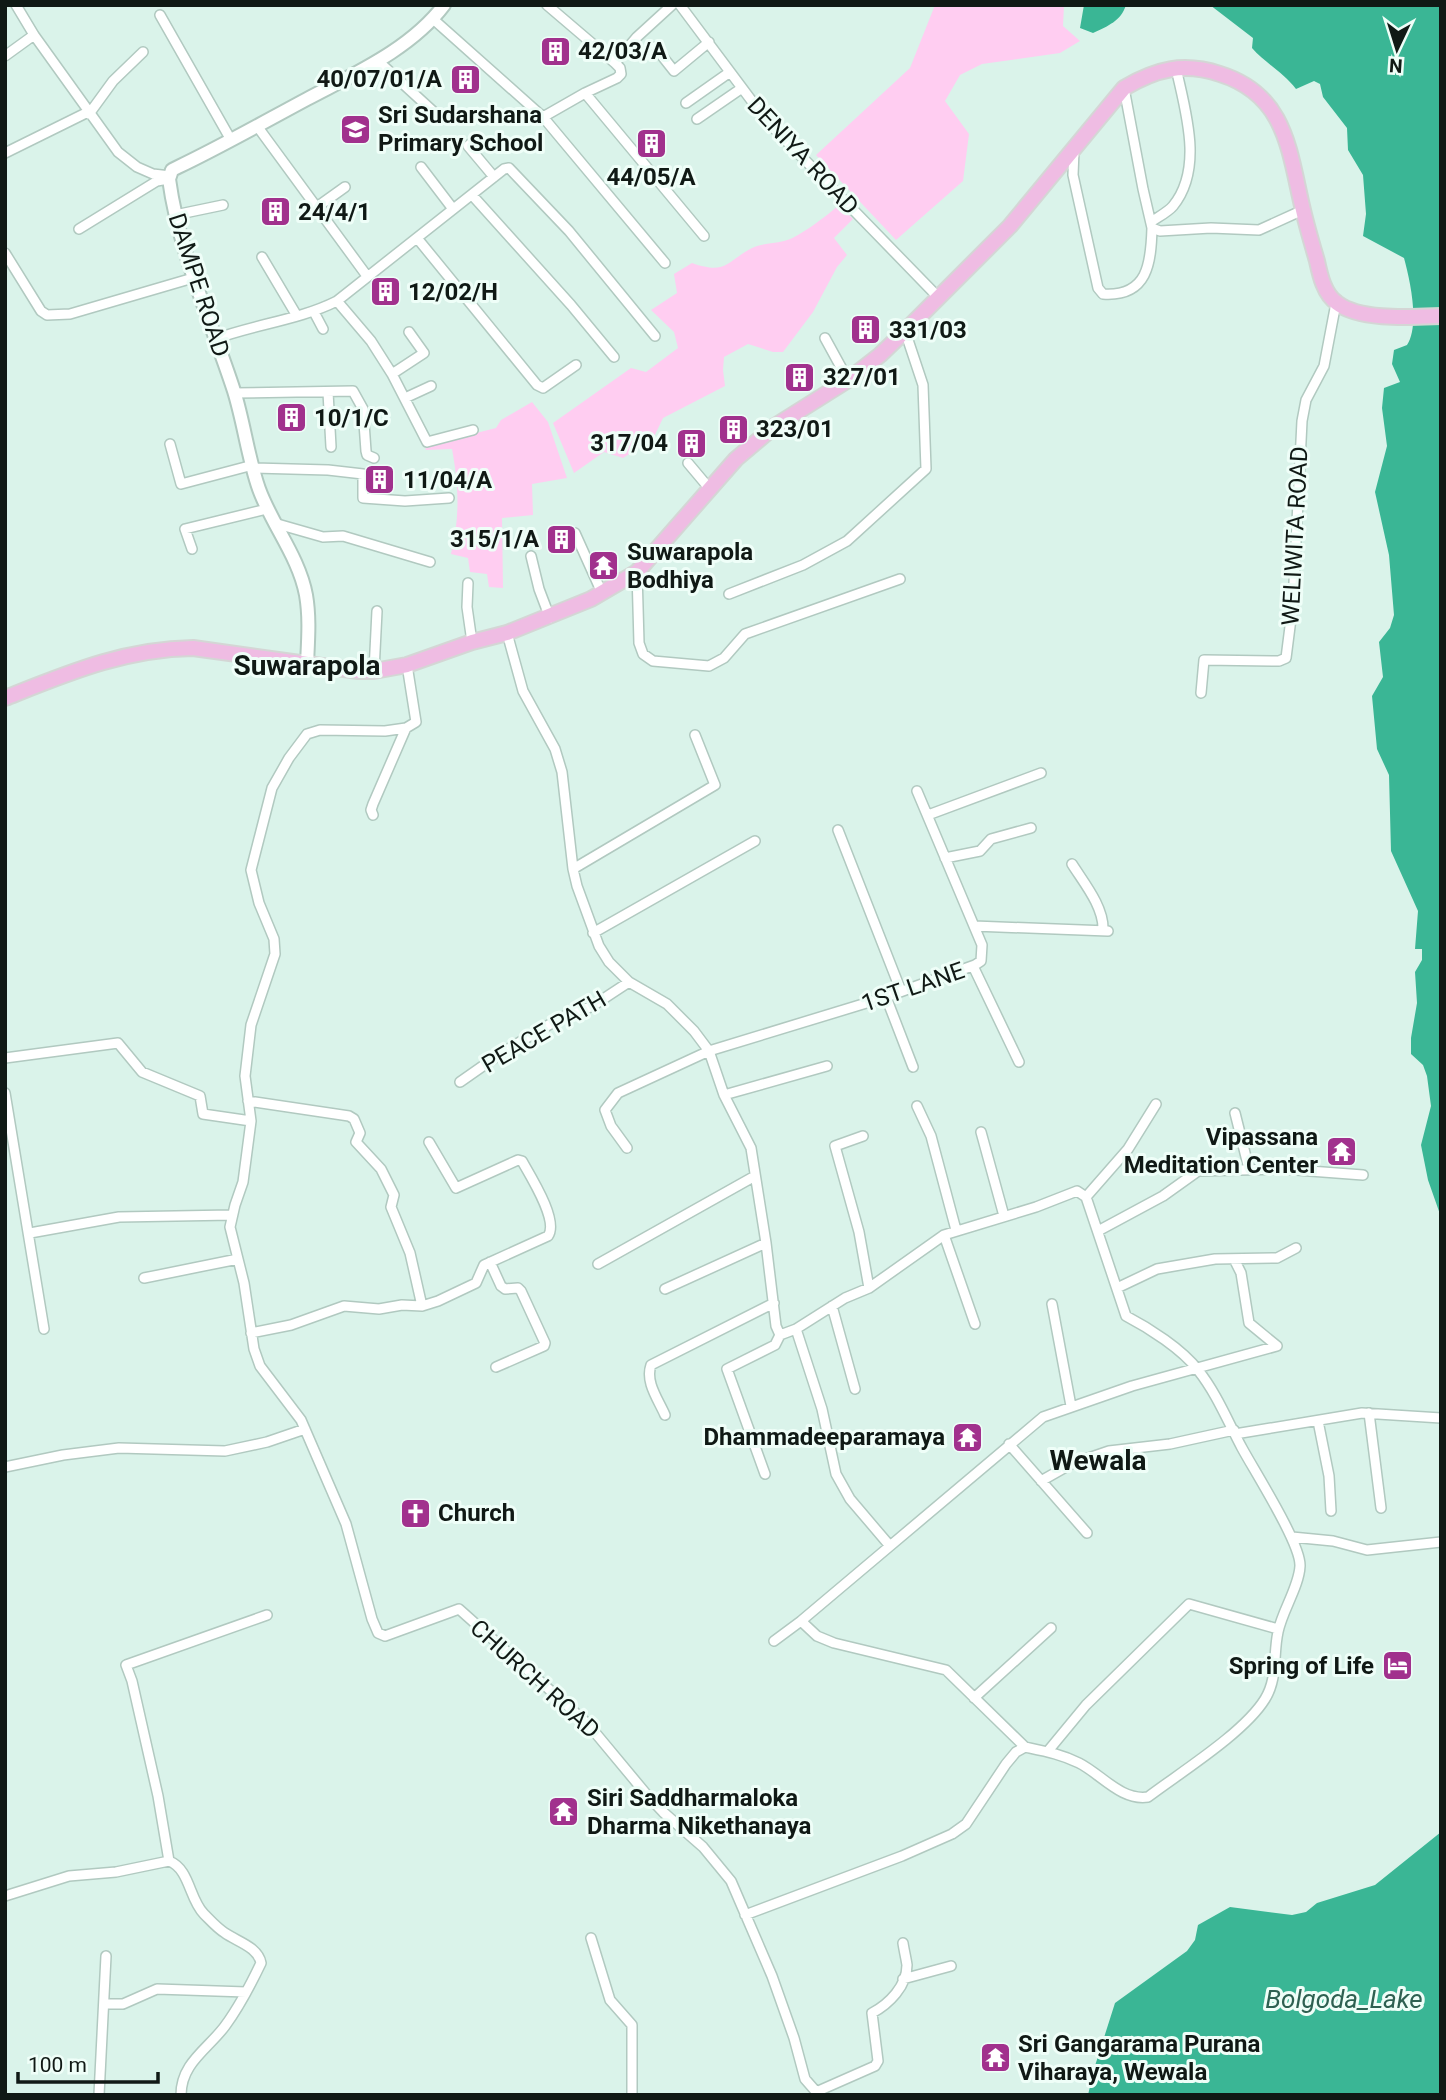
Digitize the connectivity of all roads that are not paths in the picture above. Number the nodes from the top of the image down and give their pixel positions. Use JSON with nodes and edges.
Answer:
{"nodes":[{"id":1,"x":16,"y":5,"type":"edge"},
{"id":2,"x":444,"y":5,"type":"edge"},
{"id":3,"x":547,"y":5,"type":"edge"},
{"id":4,"x":672,"y":5,"type":"edge"},
{"id":5,"x":684,"y":6,"type":"edge"},
{"id":6,"x":160,"y":15,"type":"dead end"},
{"id":7,"x":433,"y":19,"type":"junction"},
{"id":8,"x":34,"y":35,"type":"junction"},
{"id":9,"x":709,"y":43,"type":"junction"},
{"id":10,"x":655,"y":47,"type":"dead end"},
{"id":11,"x":143,"y":52,"type":"dead end"},
{"id":12,"x":5,"y":56,"type":"edge"},
{"id":13,"x":377,"y":60,"type":"junction"},
{"id":14,"x":615,"y":63,"type":"junction"},
{"id":15,"x":1176,"y":68,"type":"junction"},
{"id":16,"x":730,"y":72,"type":"junction"},
{"id":17,"x":742,"y":88,"type":"junction"},
{"id":18,"x":1124,"y":88,"type":"junction"},
{"id":19,"x":585,"y":93,"type":"junction"},
{"id":20,"x":686,"y":103,"type":"dead end"},
{"id":21,"x":89,"y":113,"type":"junction"},
{"id":22,"x":436,"y":114,"type":"dead end"},
{"id":23,"x":544,"y":117,"type":"junction"},
{"id":24,"x":697,"y":119,"type":"dead end"},
{"id":25,"x":257,"y":126,"type":"junction"},
{"id":26,"x":231,"y":140,"type":"junction"},
{"id":27,"x":475,"y":140,"type":"dead end"},
{"id":28,"x":1074,"y":148,"type":"junction"},
{"id":29,"x":5,"y":153,"type":"edge"},
{"id":30,"x":421,"y":167,"type":"dead end"},
{"id":31,"x":494,"y":177,"type":"junction"},
{"id":32,"x":169,"y":178,"type":"junction"},
{"id":33,"x":345,"y":187,"type":"dead end"},
{"id":34,"x":472,"y":195,"type":"junction"},
{"id":35,"x":223,"y":205,"type":"dead end"},
{"id":36,"x":317,"y":208,"type":"junction"},
{"id":37,"x":453,"y":209,"type":"junction"},
{"id":38,"x":1303,"y":210,"type":"junction"},
{"id":39,"x":175,"y":215,"type":"junction"},
{"id":40,"x":1152,"y":225,"type":"junction"},
{"id":41,"x":79,"y":229,"type":"dead end"},
{"id":42,"x":704,"y":236,"type":"dead end"},
{"id":43,"x":417,"y":238,"type":"junction"},
{"id":44,"x":5,"y":253,"type":"edge"},
{"id":45,"x":262,"y":257,"type":"dead end"},
{"id":46,"x":665,"y":263,"type":"dead end"},
{"id":47,"x":367,"y":276,"type":"junction"},
{"id":48,"x":193,"y":278,"type":"junction"},
{"id":49,"x":938,"y":297,"type":"junction"},
{"id":50,"x":337,"y":301,"type":"junction"},
{"id":51,"x":1336,"y":303,"type":"junction"},
{"id":52,"x":314,"y":312,"type":"junction"},
{"id":53,"x":297,"y":316,"type":"junction"},
{"id":54,"x":1441,"y":316,"type":"edge"},
{"id":55,"x":323,"y":329,"type":"dead end"},
{"id":56,"x":905,"y":331,"type":"junction"},
{"id":57,"x":409,"y":332,"type":"dead end"},
{"id":58,"x":655,"y":336,"type":"dead end"},
{"id":59,"x":825,"y":338,"type":"dead end"},
{"id":60,"x":215,"y":339,"type":"junction"},
{"id":61,"x":614,"y":357,"type":"dead end"},
{"id":62,"x":576,"y":365,"type":"dead end"},
{"id":63,"x":392,"y":374,"type":"junction"},
{"id":64,"x":848,"y":380,"type":"junction"},
{"id":65,"x":431,"y":386,"type":"dead end"},
{"id":66,"x":328,"y":392,"type":"junction"},
{"id":67,"x":234,"y":393,"type":"junction"},
{"id":68,"x":405,"y":398,"type":"junction"},
{"id":69,"x":473,"y":430,"type":"dead end"},
{"id":70,"x":170,"y":444,"type":"dead end"},
{"id":71,"x":331,"y":447,"type":"dead end"},
{"id":72,"x":374,"y":458,"type":"dead end"},
{"id":73,"x":688,"y":463,"type":"dead end"},
{"id":74,"x":253,"y":467,"type":"junction"},
{"id":75,"x":709,"y":488,"type":"junction"},
{"id":76,"x":449,"y":498,"type":"dead end"},
{"id":77,"x":267,"y":509,"type":"junction"},
{"id":78,"x":274,"y":523,"type":"junction"},
{"id":79,"x":575,"y":533,"type":"dead end"},
{"id":80,"x":192,"y":549,"type":"dead end"},
{"id":81,"x":531,"y":556,"type":"dead end"},
{"id":82,"x":430,"y":562,"type":"dead end"},
{"id":83,"x":636,"y":572,"type":"junction"},
{"id":84,"x":900,"y":579,"type":"dead end"},
{"id":85,"x":468,"y":583,"type":"dead end"},
{"id":86,"x":603,"y":593,"type":"junction"},
{"id":87,"x":729,"y":594,"type":"dead end"},
{"id":88,"x":377,"y":611,"type":"dead end"},
{"id":89,"x":550,"y":618,"type":"junction"},
{"id":90,"x":507,"y":634,"type":"junction"},
{"id":91,"x":472,"y":642,"type":"junction"},
{"id":92,"x":307,"y":664,"type":"junction"},
{"id":93,"x":407,"y":665,"type":"junction"},
{"id":94,"x":374,"y":671,"type":"junction"},
{"id":95,"x":1200,"y":693,"type":"dead end"},
{"id":96,"x":5,"y":698,"type":"edge"},
{"id":97,"x":406,"y":728,"type":"junction"},
{"id":98,"x":695,"y":735,"type":"dead end"},
{"id":99,"x":1041,"y":773,"type":"dead end"},
{"id":100,"x":917,"y":791,"type":"dead end"},
{"id":101,"x":373,"y":815,"type":"dead end"},
{"id":102,"x":928,"y":815,"type":"junction"},
{"id":103,"x":1031,"y":828,"type":"dead end"},
{"id":104,"x":838,"y":830,"type":"dead end"},
{"id":105,"x":755,"y":841,"type":"dead end"},
{"id":106,"x":945,"y":858,"type":"junction"},
{"id":107,"x":1072,"y":864,"type":"dead end"},
{"id":108,"x":573,"y":869,"type":"junction"},
{"id":109,"x":974,"y":926,"type":"junction"},
{"id":110,"x":593,"y":933,"type":"junction"},
{"id":111,"x":973,"y":966,"type":"junction"},
{"id":112,"x":629,"y":982,"type":"junction"},
{"id":113,"x":901,"y":991,"type":"junction"},
{"id":114,"x":886,"y":997,"type":"junction"},
{"id":115,"x":709,"y":1051,"type":"junction"},
{"id":116,"x":5,"y":1058,"type":"edge"},
{"id":117,"x":1019,"y":1062,"type":"dead end"},
{"id":118,"x":827,"y":1066,"type":"dead end"},
{"id":119,"x":913,"y":1067,"type":"dead end"},
{"id":120,"x":460,"y":1082,"type":"dead end"},
{"id":121,"x":5,"y":1093,"type":"edge"},
{"id":122,"x":724,"y":1096,"type":"junction"},
{"id":123,"x":248,"y":1101,"type":"junction"},
{"id":124,"x":1156,"y":1104,"type":"dead end"},
{"id":125,"x":918,"y":1105,"type":"dead end"},
{"id":126,"x":1235,"y":1113,"type":"dead end"},
{"id":127,"x":251,"y":1121,"type":"junction"},
{"id":128,"x":981,"y":1132,"type":"dead end"},
{"id":129,"x":863,"y":1136,"type":"dead end"},
{"id":130,"x":429,"y":1142,"type":"dead end"},
{"id":131,"x":627,"y":1148,"type":"dead end"},
{"id":132,"x":17,"y":1158,"type":"junction"},
{"id":133,"x":5,"y":1161,"type":"edge"},
{"id":134,"x":1249,"y":1169,"type":"junction"},
{"id":135,"x":1363,"y":1175,"type":"dead end"},
{"id":136,"x":755,"y":1176,"type":"junction"},
{"id":137,"x":1086,"y":1197,"type":"junction"},
{"id":138,"x":232,"y":1215,"type":"junction"},
{"id":139,"x":1004,"y":1216,"type":"junction"},
{"id":140,"x":956,"y":1230,"type":"junction"},
{"id":141,"x":1098,"y":1231,"type":"junction"},
{"id":142,"x":30,"y":1233,"type":"junction"},
{"id":143,"x":944,"y":1235,"type":"junction"},
{"id":144,"x":766,"y":1243,"type":"junction"},
{"id":145,"x":1296,"y":1248,"type":"dead end"},
{"id":146,"x":238,"y":1259,"type":"junction"},
{"id":147,"x":1234,"y":1259,"type":"junction"},
{"id":148,"x":490,"y":1262,"type":"junction"},
{"id":149,"x":598,"y":1264,"type":"dead end"},
{"id":150,"x":144,"y":1278,"type":"dead end"},
{"id":151,"x":869,"y":1288,"type":"junction"},
{"id":152,"x":1116,"y":1288,"type":"junction"},
{"id":153,"x":665,"y":1289,"type":"dead end"},
{"id":154,"x":774,"y":1303,"type":"junction"},
{"id":155,"x":1052,"y":1304,"type":"dead end"},
{"id":156,"x":422,"y":1306,"type":"junction"},
{"id":157,"x":832,"y":1306,"type":"junction"},
{"id":158,"x":975,"y":1324,"type":"dead end"},
{"id":159,"x":44,"y":1329,"type":"dead end"},
{"id":160,"x":796,"y":1329,"type":"junction"},
{"id":161,"x":251,"y":1333,"type":"junction"},
{"id":162,"x":780,"y":1335,"type":"junction"},
{"id":163,"x":496,"y":1367,"type":"dead end"},
{"id":164,"x":1197,"y":1368,"type":"junction"},
{"id":165,"x":855,"y":1389,"type":"dead end"},
{"id":166,"x":1071,"y":1405,"type":"junction"},
{"id":167,"x":1369,"y":1413,"type":"junction"},
{"id":168,"x":665,"y":1415,"type":"dead end"},
{"id":169,"x":1441,"y":1418,"type":"edge"},
{"id":170,"x":1318,"y":1421,"type":"junction"},
{"id":171,"x":305,"y":1429,"type":"junction"},
{"id":172,"x":1235,"y":1432,"type":"junction"},
{"id":173,"x":1009,"y":1444,"type":"junction"},
{"id":174,"x":5,"y":1468,"type":"edge"},
{"id":175,"x":765,"y":1474,"type":"dead end"},
{"id":176,"x":1041,"y":1480,"type":"junction"},
{"id":177,"x":1381,"y":1508,"type":"dead end"},
{"id":178,"x":1331,"y":1511,"type":"dead end"},
{"id":179,"x":1087,"y":1533,"type":"dead end"},
{"id":180,"x":1292,"y":1537,"type":"junction"},
{"id":181,"x":1441,"y":1542,"type":"edge"},
{"id":182,"x":890,"y":1546,"type":"junction"},
{"id":183,"x":267,"y":1615,"type":"dead end"},
{"id":184,"x":801,"y":1621,"type":"junction"},
{"id":185,"x":1051,"y":1628,"type":"dead end"},
{"id":186,"x":1278,"y":1629,"type":"junction"},
{"id":187,"x":774,"y":1641,"type":"dead end"},
{"id":188,"x":974,"y":1698,"type":"junction"},
{"id":189,"x":1025,"y":1747,"type":"junction"},
{"id":190,"x":1048,"y":1751,"type":"junction"},
{"id":191,"x":169,"y":1861,"type":"junction"},
{"id":192,"x":5,"y":1896,"type":"edge"},
{"id":193,"x":746,"y":1914,"type":"junction"},
{"id":194,"x":591,"y":1938,"type":"dead end"},
{"id":195,"x":903,"y":1943,"type":"dead end"},
{"id":196,"x":106,"y":1956,"type":"dead end"},
{"id":197,"x":951,"y":1966,"type":"dead end"},
{"id":198,"x":903,"y":1979,"type":"junction"},
{"id":199,"x":246,"y":1992,"type":"junction"},
{"id":200,"x":104,"y":2004,"type":"junction"},
{"id":201,"x":817,"y":2094,"type":"edge"},
{"id":202,"x":99,"y":2095,"type":"edge"},
{"id":203,"x":181,"y":2095,"type":"edge"},
{"id":204,"x":632,"y":2095,"type":"edge"}],
"edges":[{"from":1,"to":8,"type":"street"},
{"from":2,"to":7,"type":"street"},
{"from":3,"to":14,"type":"street"},
{"from":4,"to":14,"type":"street"},
{"from":5,"to":9,"type":"street","name":"DENIYA ROAD"},
{"from":6,"to":26,"type":"street"},
{"from":7,"to":13,"type":"street"},
{"from":7,"to":23,"type":"street"},
{"from":8,"to":12,"type":"street"},
{"from":8,"to":21,"type":"street"},
{"from":9,"to":10,"type":"street"},
{"from":9,"to":16,"type":"street","name":"DENIYA ROAD"},
{"from":11,"to":21,"type":"street"},
{"from":13,"to":22,"type":"street"},
{"from":13,"to":25,"type":"street"},
{"from":14,"to":19,"type":"street"},
{"from":15,"to":18,"type":"main road"},
{"from":15,"to":38,"type":"main road"},
{"from":15,"to":40,"type":"street"},
{"from":16,"to":17,"type":"street","name":"DENIYA ROAD"},
{"from":16,"to":20,"type":"street"},
{"from":17,"to":24,"type":"street"},
{"from":17,"to":49,"type":"street","name":"DENIYA ROAD"},
{"from":18,"to":28,"type":"main road"},
{"from":18,"to":40,"type":"street"},
{"from":19,"to":23,"type":"street"},
{"from":19,"to":42,"type":"street"},
{"from":21,"to":29,"type":"street"},
{"from":21,"to":32,"type":"street"},
{"from":23,"to":46,"type":"street"},
{"from":25,"to":26,"type":"street"},
{"from":25,"to":36,"type":"street"},
{"from":26,"to":32,"type":"street"},
{"from":27,"to":31,"type":"street"},
{"from":28,"to":40,"type":"street"},
{"from":28,"to":49,"type":"main road"},
{"from":30,"to":37,"type":"street"},
{"from":31,"to":34,"type":"street"},
{"from":31,"to":58,"type":"street"},
{"from":32,"to":39,"type":"street","name":"DAMPE ROAD"},
{"from":32,"to":41,"type":"street"},
{"from":33,"to":36,"type":"street"},
{"from":34,"to":37,"type":"street"},
{"from":34,"to":61,"type":"street"},
{"from":35,"to":39,"type":"street"},
{"from":36,"to":47,"type":"street"},
{"from":37,"to":43,"type":"street"},
{"from":38,"to":40,"type":"street"},
{"from":38,"to":51,"type":"main road"},
{"from":39,"to":48,"type":"street","name":"DAMPE ROAD"},
{"from":43,"to":47,"type":"street"},
{"from":43,"to":62,"type":"street"},
{"from":44,"to":48,"type":"street"},
{"from":45,"to":53,"type":"street"},
{"from":47,"to":50,"type":"street"},
{"from":48,"to":60,"type":"street","name":"DAMPE ROAD"},
{"from":49,"to":56,"type":"main road"},
{"from":50,"to":52,"type":"street"},
{"from":50,"to":63,"type":"street"},
{"from":51,"to":54,"type":"main road"},
{"from":51,"to":95,"type":"street","name":"WELIWITA ROAD"},
{"from":52,"to":53,"type":"street"},
{"from":52,"to":55,"type":"street"},
{"from":53,"to":60,"type":"street"},
{"from":56,"to":64,"type":"main road"},
{"from":56,"to":87,"type":"street"},
{"from":57,"to":63,"type":"street"},
{"from":59,"to":64,"type":"street"},
{"from":60,"to":67,"type":"street","name":"DAMPE ROAD"},
{"from":63,"to":68,"type":"street"},
{"from":64,"to":75,"type":"main road"},
{"from":65,"to":68,"type":"street"},
{"from":66,"to":67,"type":"street"},
{"from":66,"to":71,"type":"street"},
{"from":66,"to":72,"type":"street"},
{"from":67,"to":74,"type":"street","name":"DAMPE ROAD"},
{"from":68,"to":69,"type":"street"},
{"from":70,"to":74,"type":"street"},
{"from":73,"to":75,"type":"street"},
{"from":74,"to":76,"type":"street"},
{"from":74,"to":77,"type":"street","name":"DAMPE ROAD"},
{"from":75,"to":83,"type":"main road"},
{"from":77,"to":78,"type":"street","name":"DAMPE ROAD"},
{"from":77,"to":80,"type":"street"},
{"from":78,"to":82,"type":"street"},
{"from":78,"to":92,"type":"street","name":"DAMPE ROAD"},
{"from":79,"to":86,"type":"street"},
{"from":81,"to":89,"type":"street"},
{"from":83,"to":84,"type":"street"},
{"from":83,"to":86,"type":"main road"},
{"from":85,"to":91,"type":"street"},
{"from":86,"to":89,"type":"main road"},
{"from":88,"to":94,"type":"street"},
{"from":89,"to":90,"type":"main road"},
{"from":90,"to":91,"type":"main road"},
{"from":90,"to":108,"type":"street"},
{"from":91,"to":93,"type":"main road"},
{"from":92,"to":94,"type":"main road"},
{"from":92,"to":96,"type":"main road"},
{"from":93,"to":94,"type":"main road"},
{"from":93,"to":97,"type":"street"},
{"from":97,"to":101,"type":"street"},
{"from":97,"to":123,"type":"street","name":"CHURCH ROAD"},
{"from":98,"to":108,"type":"street"},
{"from":99,"to":102,"type":"street"},
{"from":100,"to":102,"type":"street","name":"1ST LANE"},
{"from":102,"to":106,"type":"street","name":"1ST LANE"},
{"from":103,"to":106,"type":"street"},
{"from":104,"to":113,"type":"street"},
{"from":105,"to":110,"type":"street"},
{"from":106,"to":109,"type":"street","name":"1ST LANE"},
{"from":107,"to":109,"type":"street"},
{"from":108,"to":110,"type":"street"},
{"from":109,"to":111,"type":"street","name":"1ST LANE"},
{"from":110,"to":112,"type":"street"},
{"from":111,"to":113,"type":"street","name":"1ST LANE"},
{"from":111,"to":117,"type":"street"},
{"from":112,"to":115,"type":"street"},
{"from":112,"to":120,"type":"street","name":"PEACE PATH"},
{"from":113,"to":114,"type":"street","name":"1ST LANE"},
{"from":114,"to":115,"type":"street","name":"1ST LANE"},
{"from":114,"to":119,"type":"street"},
{"from":115,"to":122,"type":"street"},
{"from":115,"to":131,"type":"street","name":"1ST LANE"},
{"from":116,"to":127,"type":"street"},
{"from":118,"to":122,"type":"street"},
{"from":121,"to":132,"type":"street"},
{"from":122,"to":136,"type":"street"},
{"from":123,"to":127,"type":"street","name":"CHURCH ROAD"},
{"from":123,"to":156,"type":"street"},
{"from":124,"to":137,"type":"street"},
{"from":125,"to":140,"type":"street"},
{"from":126,"to":134,"type":"street"},
{"from":127,"to":138,"type":"street","name":"CHURCH ROAD"},
{"from":128,"to":139,"type":"street"},
{"from":129,"to":151,"type":"street"},
{"from":130,"to":148,"type":"street"},
{"from":132,"to":133,"type":"street"},
{"from":132,"to":142,"type":"street"},
{"from":134,"to":135,"type":"street"},
{"from":134,"to":141,"type":"street"},
{"from":136,"to":144,"type":"street"},
{"from":136,"to":149,"type":"street"},
{"from":137,"to":139,"type":"street"},
{"from":137,"to":141,"type":"street"},
{"from":138,"to":142,"type":"street"},
{"from":138,"to":146,"type":"street","name":"CHURCH ROAD"},
{"from":139,"to":140,"type":"street"},
{"from":140,"to":143,"type":"street"},
{"from":141,"to":152,"type":"street"},
{"from":142,"to":159,"type":"street"},
{"from":143,"to":151,"type":"street"},
{"from":143,"to":158,"type":"street"},
{"from":144,"to":153,"type":"street"},
{"from":144,"to":154,"type":"street"},
{"from":145,"to":147,"type":"street"},
{"from":146,"to":150,"type":"street"},
{"from":146,"to":161,"type":"street","name":"CHURCH ROAD"},
{"from":147,"to":152,"type":"street"},
{"from":147,"to":164,"type":"street"},
{"from":148,"to":156,"type":"street"},
{"from":148,"to":163,"type":"street"},
{"from":151,"to":157,"type":"street"},
{"from":152,"to":164,"type":"street"},
{"from":154,"to":162,"type":"street"},
{"from":154,"to":168,"type":"street"},
{"from":155,"to":166,"type":"street"},
{"from":156,"to":161,"type":"street"},
{"from":157,"to":160,"type":"street"},
{"from":157,"to":165,"type":"street"},
{"from":160,"to":162,"type":"street"},
{"from":160,"to":182,"type":"street"},
{"from":161,"to":171,"type":"street","name":"CHURCH ROAD"},
{"from":162,"to":175,"type":"street"},
{"from":164,"to":166,"type":"street"},
{"from":164,"to":172,"type":"street"},
{"from":166,"to":173,"type":"street"},
{"from":167,"to":169,"type":"street"},
{"from":167,"to":170,"type":"street"},
{"from":167,"to":177,"type":"street"},
{"from":170,"to":172,"type":"street"},
{"from":170,"to":178,"type":"street"},
{"from":171,"to":174,"type":"street"},
{"from":171,"to":193,"type":"street","name":"CHURCH ROAD"},
{"from":172,"to":176,"type":"street"},
{"from":172,"to":180,"type":"street"},
{"from":173,"to":176,"type":"street"},
{"from":173,"to":182,"type":"street"},
{"from":176,"to":179,"type":"street"},
{"from":180,"to":181,"type":"street"},
{"from":180,"to":186,"type":"street"},
{"from":182,"to":184,"type":"street"},
{"from":183,"to":191,"type":"street"},
{"from":184,"to":187,"type":"street"},
{"from":184,"to":188,"type":"street"},
{"from":185,"to":188,"type":"street"},
{"from":186,"to":190,"type":"street"},
{"from":186,"to":190,"type":"street"},
{"from":188,"to":189,"type":"street"},
{"from":189,"to":190,"type":"street"},
{"from":189,"to":193,"type":"street"},
{"from":191,"to":192,"type":"street"},
{"from":191,"to":199,"type":"street"},
{"from":193,"to":201,"type":"street","name":"CHURCH ROAD"},
{"from":194,"to":204,"type":"street"},
{"from":195,"to":198,"type":"street"},
{"from":196,"to":200,"type":"street"},
{"from":197,"to":198,"type":"street"},
{"from":198,"to":201,"type":"street"},
{"from":199,"to":200,"type":"street"},
{"from":199,"to":203,"type":"street"},
{"from":200,"to":202,"type":"street"}]}
